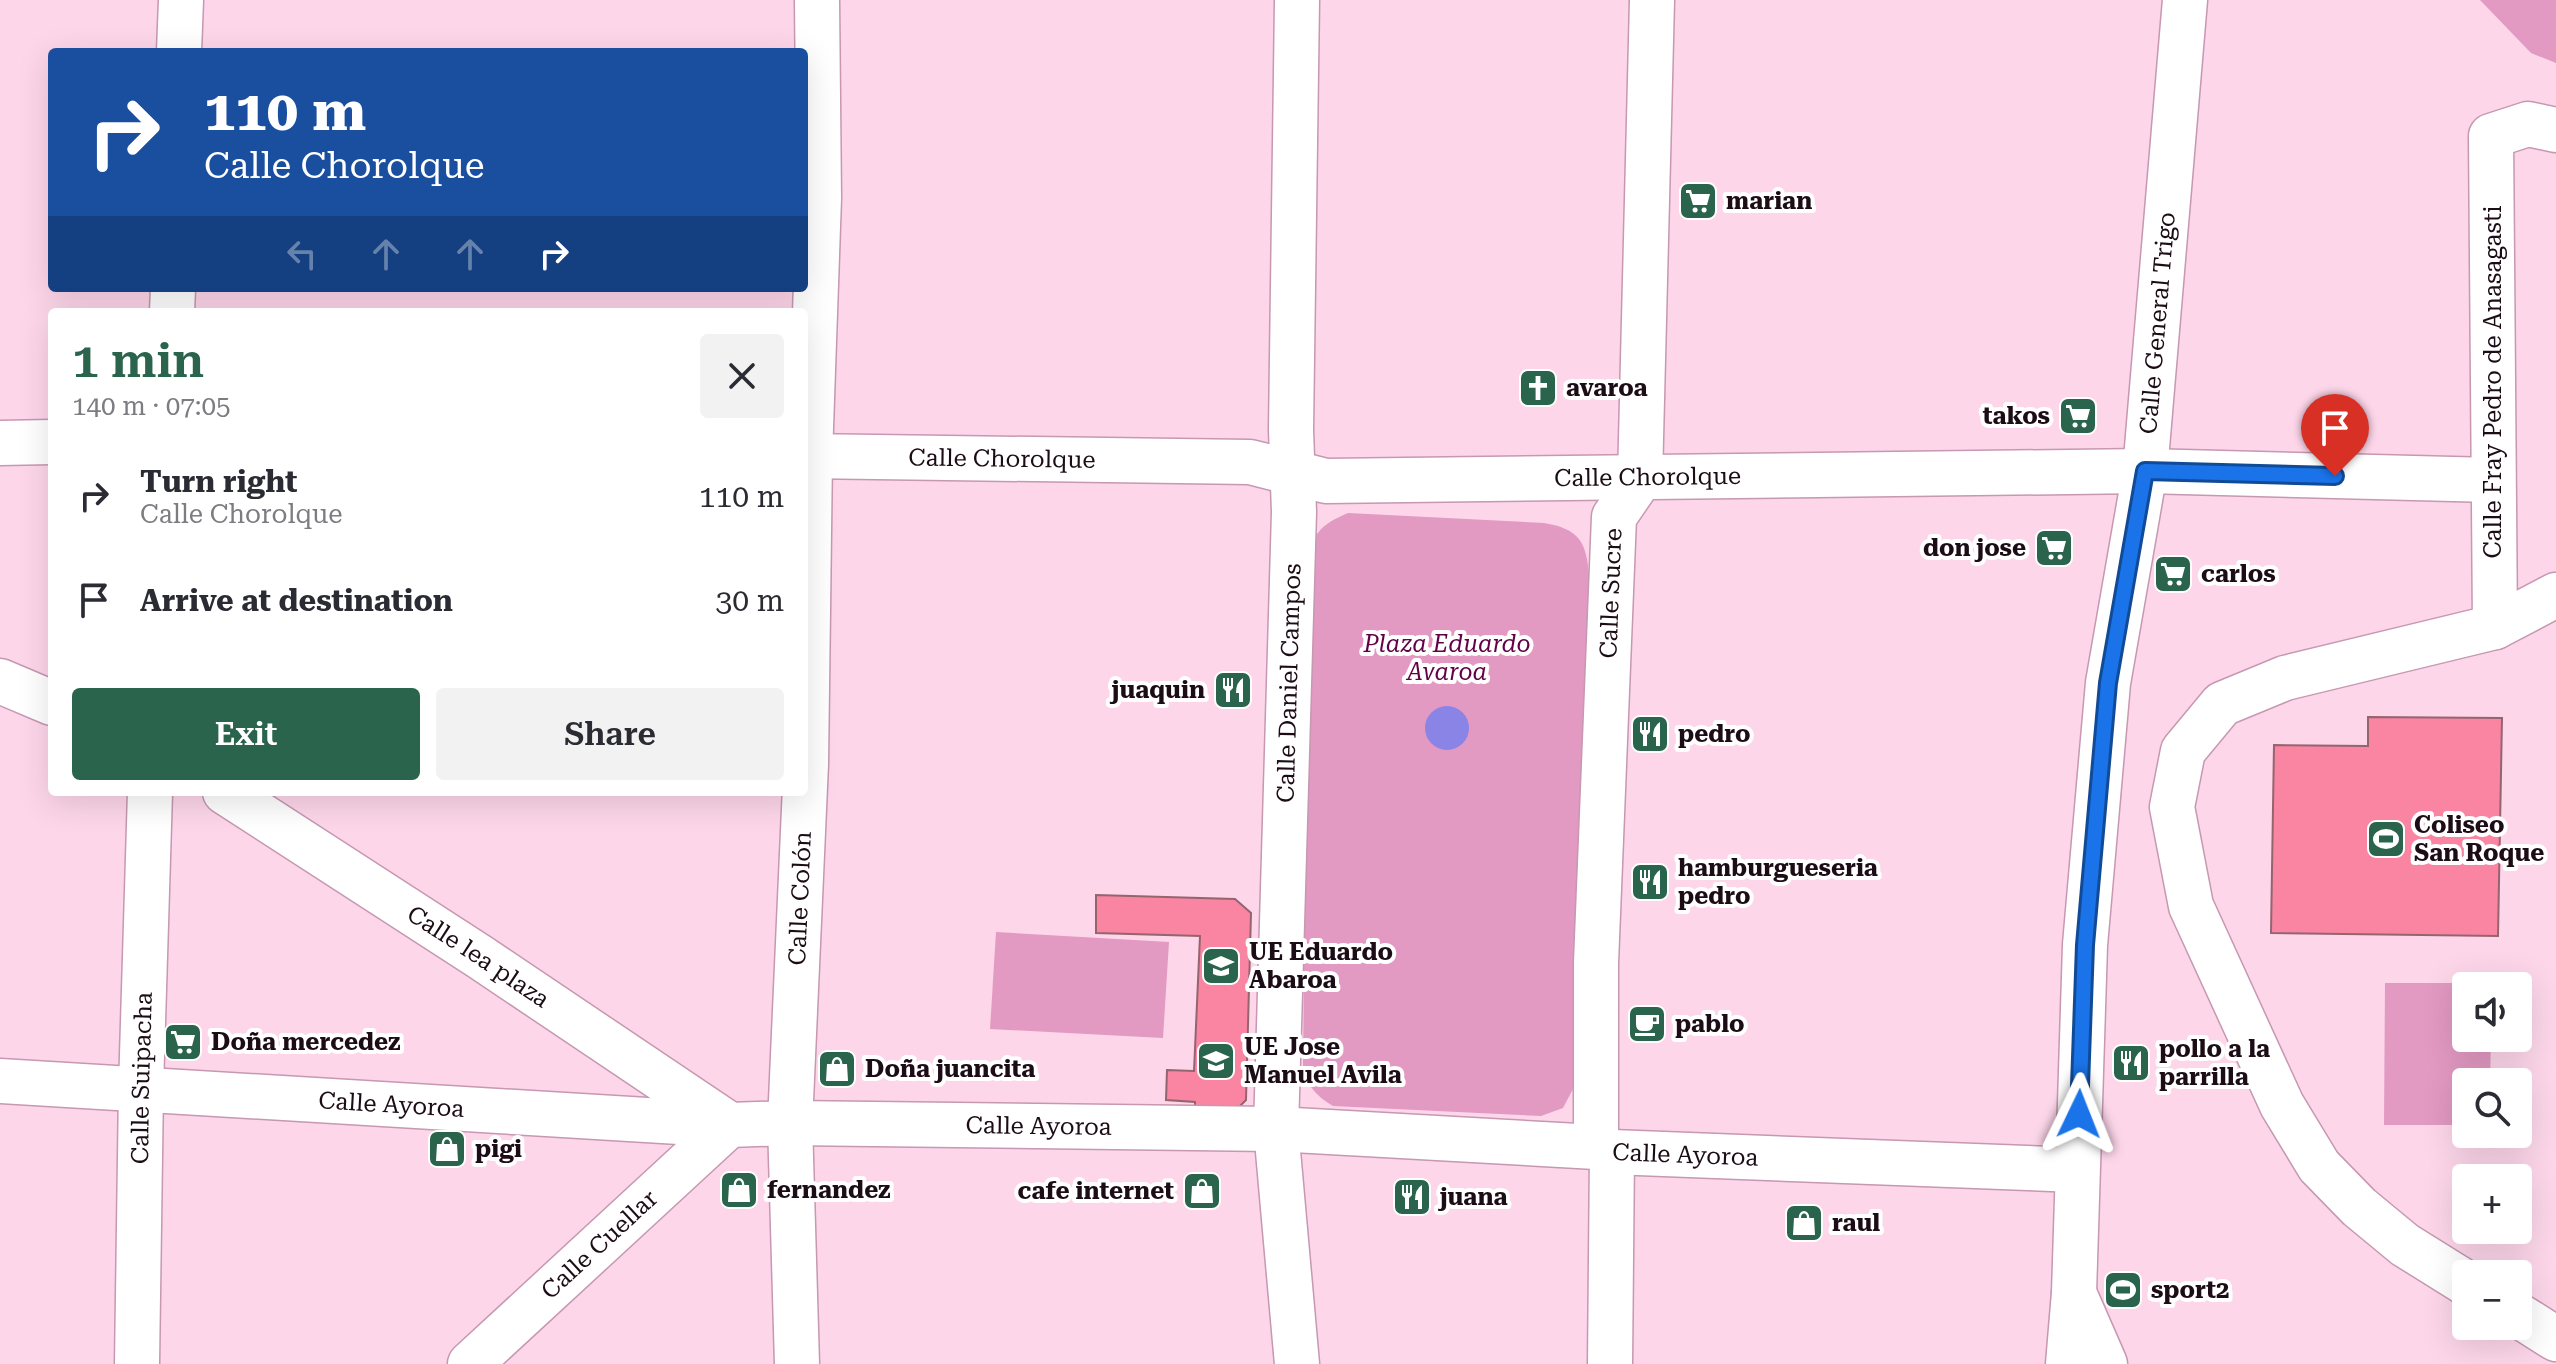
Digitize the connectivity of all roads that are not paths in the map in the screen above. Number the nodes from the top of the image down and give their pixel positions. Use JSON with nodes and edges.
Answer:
{"nodes":[{"id":1,"x":181,"y":0,"type":"edge"},
{"id":2,"x":817,"y":0,"type":"edge"},
{"id":3,"x":1297,"y":0,"type":"edge"},
{"id":4,"x":1652,"y":0,"type":"edge"},
{"id":5,"x":2185,"y":0,"type":"edge"},
{"id":6,"x":179,"y":48,"type":"edge"},
{"id":7,"x":2556,"y":130,"type":"edge"},
{"id":8,"x":808,"y":434,"type":"edge"},
{"id":9,"x":48,"y":442,"type":"edge"},
{"id":10,"x":0,"y":443,"type":"edge"},
{"id":11,"x":808,"y":456,"type":"edge"},
{"id":12,"x":2145,"y":471,"type":"junction"},
{"id":13,"x":1291,"y":472,"type":"junction"},
{"id":14,"x":1640,"y":479,"type":"junction"},
{"id":15,"x":2492,"y":480,"type":"junction"},
{"id":16,"x":2556,"y":595,"type":"edge"},
{"id":17,"x":2495,"y":627,"type":"junction"},
{"id":18,"x":0,"y":681,"type":"edge"},
{"id":19,"x":48,"y":701,"type":"edge"},
{"id":20,"x":150,"y":796,"type":"edge"},
{"id":21,"x":231,"y":796,"type":"edge"},
{"id":22,"x":805,"y":796,"type":"edge"},
{"id":23,"x":0,"y":1081,"type":"edge"},
{"id":24,"x":141,"y":1088,"type":"junction"},
{"id":25,"x":790,"y":1123,"type":"junction"},
{"id":26,"x":729,"y":1125,"type":"junction"},
{"id":27,"x":1276,"y":1129,"type":"junction"},
{"id":28,"x":1604,"y":1150,"type":"junction"},
{"id":29,"x":2077,"y":1170,"type":"junction"},
{"id":30,"x":2452,"y":1274,"type":"edge"},
{"id":31,"x":2074,"y":1293,"type":"junction"},
{"id":32,"x":2532,"y":1324,"type":"edge"},
{"id":33,"x":2556,"y":1339,"type":"edge"},
{"id":34,"x":137,"y":1364,"type":"edge"},
{"id":35,"x":470,"y":1364,"type":"edge"},
{"id":36,"x":797,"y":1364,"type":"edge"},
{"id":37,"x":1297,"y":1364,"type":"edge"},
{"id":38,"x":1610,"y":1364,"type":"edge"},
{"id":39,"x":2068,"y":1364,"type":"edge"},
{"id":40,"x":2105,"y":1364,"type":"edge"}],
"edges":[{"from":1,"to":6,"type":"street"},
{"from":2,"to":8,"type":"street","name":"Calle Colón"},
{"from":3,"to":13,"type":"street","name":"Calle Daniel Campos"},
{"from":4,"to":14,"type":"street"},
{"from":5,"to":12,"type":"street","name":"Calle General Trigo"},
{"from":7,"to":15,"type":"street","name":"Calle Fray Pedro de Anasagasti"},
{"from":9,"to":10,"type":"street"},
{"from":11,"to":13,"type":"street","name":"Calle Chorolque"},
{"from":12,"to":14,"type":"street","name":"Calle Chorolque"},
{"from":12,"to":15,"type":"street","name":"Calle Chorolque"},
{"from":12,"to":29,"type":"street","name":"Calle General Trigo"},
{"from":13,"to":14,"type":"street","name":"Calle Chorolque"},
{"from":13,"to":27,"type":"street","name":"Calle Daniel Campos"},
{"from":14,"to":28,"type":"street","name":"Calle Sucre"},
{"from":15,"to":17,"type":"street","name":"Calle Fray Pedro de Anasagasti"},
{"from":16,"to":17,"type":"street"},
{"from":17,"to":30,"type":"street"},
{"from":18,"to":19,"type":"street"},
{"from":20,"to":24,"type":"street","name":"Calle Suipacha"},
{"from":21,"to":26,"type":"street","name":"Calle lea plaza"},
{"from":22,"to":25,"type":"street","name":"Calle Colón"},
{"from":23,"to":24,"type":"street","name":"Calle Ayoroa"},
{"from":24,"to":26,"type":"street","name":"Calle Ayoroa"},
{"from":24,"to":34,"type":"street","name":"Calle Suipacha"},
{"from":25,"to":26,"type":"street","name":"Calle Ayoroa"},
{"from":25,"to":27,"type":"street","name":"Calle Ayoroa"},
{"from":25,"to":36,"type":"street","name":"Calle Colón"},
{"from":26,"to":35,"type":"street","name":"Calle Cuellar"},
{"from":27,"to":28,"type":"street","name":"Calle Ayoroa"},
{"from":27,"to":37,"type":"street","name":"Calle Daniel Campos"},
{"from":28,"to":29,"type":"street","name":"Calle Ayoroa"},
{"from":28,"to":38,"type":"street","name":"Calle Sucre"},
{"from":29,"to":31,"type":"street","name":"Calle General Trigo"},
{"from":31,"to":39,"type":"street","name":"Calle General Trigo"},
{"from":31,"to":40,"type":"street"},
{"from":32,"to":33,"type":"street"}]}
